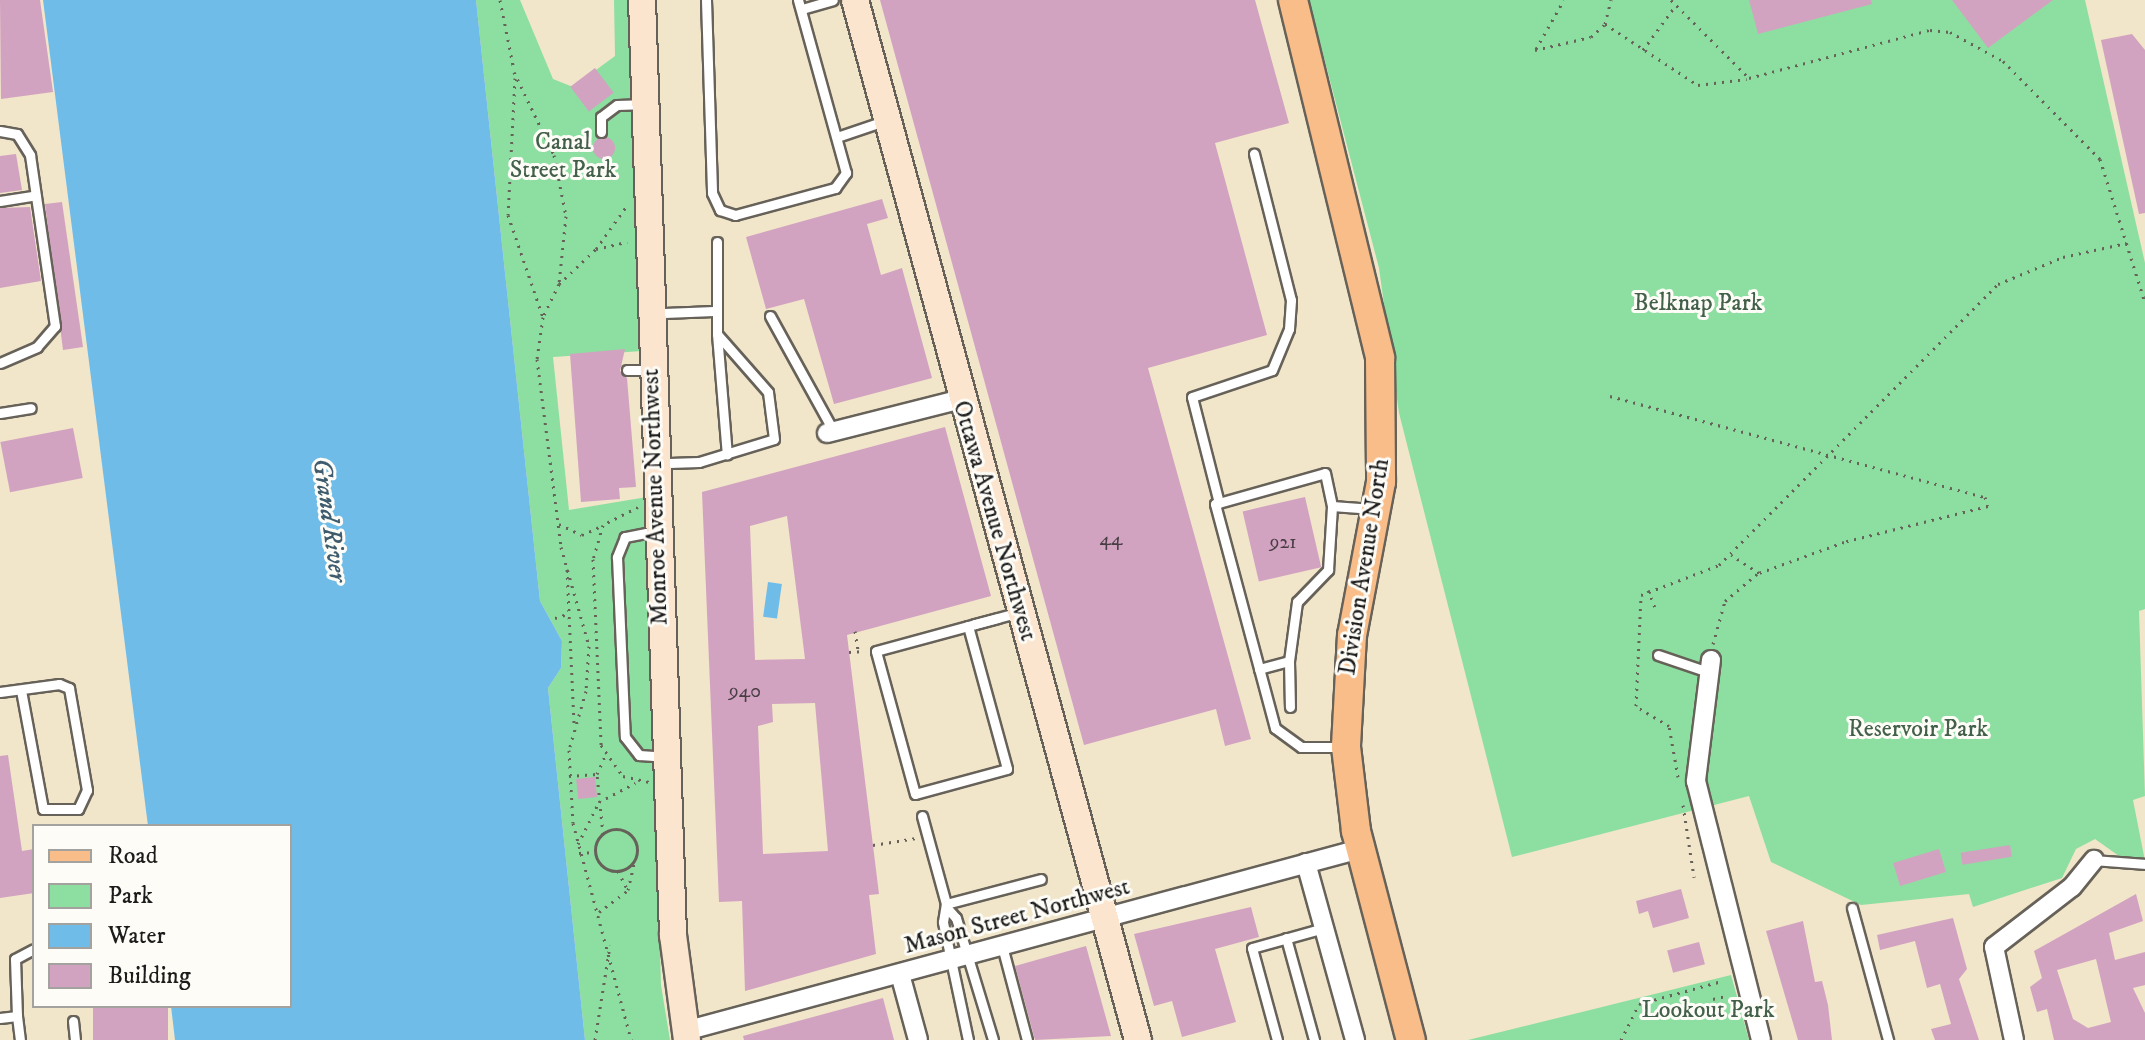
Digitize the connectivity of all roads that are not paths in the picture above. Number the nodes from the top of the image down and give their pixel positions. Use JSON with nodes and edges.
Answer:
{"nodes":[{"id":1,"x":642,"y":0,"type":"edge"},
{"id":2,"x":652,"y":0,"type":"edge"},
{"id":3,"x":706,"y":0,"type":"edge"},
{"id":4,"x":833,"y":0,"type":"edge"},
{"id":5,"x":855,"y":0,"type":"edge"},
{"id":6,"x":1293,"y":0,"type":"edge"},
{"id":7,"x":800,"y":5,"type":"edge"},
{"id":8,"x":602,"y":102,"type":"dead end"},
{"id":9,"x":640,"y":104,"type":"junction"},
{"id":10,"x":609,"y":111,"type":"junction"},
{"id":11,"x":887,"y":120,"type":"junction"},
{"id":12,"x":0,"y":131,"type":"edge"},
{"id":13,"x":601,"y":132,"type":"dead end"},
{"id":14,"x":837,"y":137,"type":"junction"},
{"id":15,"x":1254,"y":154,"type":"dead end"},
{"id":16,"x":36,"y":195,"type":"junction"},
{"id":17,"x":0,"y":201,"type":"edge"},
{"id":18,"x":717,"y":242,"type":"dead end"},
{"id":19,"x":714,"y":311,"type":"junction"},
{"id":20,"x":664,"y":313,"type":"junction"},
{"id":21,"x":770,"y":316,"type":"dead end"},
{"id":22,"x":717,"y":334,"type":"junction"},
{"id":23,"x":0,"y":363,"type":"edge"},
{"id":24,"x":639,"y":370,"type":"junction"},
{"id":25,"x":961,"y":399,"type":"junction"},
{"id":26,"x":667,"y":405,"type":"junction"},
{"id":27,"x":31,"y":408,"type":"dead end"},
{"id":28,"x":0,"y":413,"type":"edge"},
{"id":29,"x":830,"y":432,"type":"joint"},
{"id":30,"x":727,"y":455,"type":"junction"},
{"id":31,"x":669,"y":463,"type":"junction"},
{"id":32,"x":1219,"y":503,"type":"junction"},
{"id":33,"x":1332,"y":506,"type":"junction"},
{"id":34,"x":1377,"y":510,"type":"junction"},
{"id":35,"x":664,"y":531,"type":"junction"},
{"id":36,"x":1009,"y":615,"type":"junction"},
{"id":37,"x":971,"y":625,"type":"junction"},
{"id":38,"x":1658,"y":655,"type":"dead end"},
{"id":39,"x":1289,"y":661,"type":"junction"},
{"id":40,"x":1710,"y":666,"type":"joint"},
{"id":41,"x":1259,"y":669,"type":"junction"},
{"id":42,"x":21,"y":690,"type":"junction"},
{"id":43,"x":0,"y":692,"type":"edge"},
{"id":44,"x":1290,"y":707,"type":"dead end"},
{"id":45,"x":1346,"y":747,"type":"junction"},
{"id":46,"x":666,"y":757,"type":"junction"},
{"id":47,"x":922,"y":816,"type":"dead end"},
{"id":48,"x":1360,"y":849,"type":"junction"},
{"id":49,"x":678,"y":856,"type":"junction"},
{"id":50,"x":2094,"y":860,"type":"joint"},
{"id":51,"x":1306,"y":863,"type":"junction"},
{"id":52,"x":2145,"y":864,"type":"edge"},
{"id":53,"x":1041,"y":879,"type":"dead end"},
{"id":54,"x":946,"y":906,"type":"junction"},
{"id":55,"x":1852,"y":908,"type":"dead end"},
{"id":56,"x":1105,"y":918,"type":"junction"},
{"id":57,"x":1324,"y":928,"type":"junction"},
{"id":58,"x":1286,"y":938,"type":"junction"},
{"id":59,"x":1002,"y":946,"type":"junction"},
{"id":60,"x":32,"y":950,"type":"edge"},
{"id":61,"x":960,"y":958,"type":"junction"},
{"id":62,"x":900,"y":974,"type":"junction"},
{"id":63,"x":17,"y":1016,"type":"junction"},
{"id":64,"x":0,"y":1018,"type":"edge"},
{"id":65,"x":73,"y":1021,"type":"dead end"},
{"id":66,"x":686,"y":1036,"type":"edge"},
{"id":67,"x":20,"y":1040,"type":"edge"},
{"id":68,"x":75,"y":1040,"type":"edge"},
{"id":69,"x":918,"y":1040,"type":"edge"},
{"id":70,"x":968,"y":1040,"type":"edge"},
{"id":71,"x":993,"y":1040,"type":"edge"},
{"id":72,"x":1027,"y":1040,"type":"edge"},
{"id":73,"x":1138,"y":1040,"type":"edge"},
{"id":74,"x":1277,"y":1040,"type":"edge"},
{"id":75,"x":1314,"y":1040,"type":"edge"},
{"id":76,"x":1355,"y":1040,"type":"edge"},
{"id":77,"x":1411,"y":1040,"type":"edge"},
{"id":78,"x":1761,"y":1040,"type":"edge"},
{"id":79,"x":1888,"y":1040,"type":"edge"},
{"id":80,"x":2014,"y":1040,"type":"edge"}],
"edges":[{"from":1,"to":9,"type":"main road","name":"Monroe Avenue Northwest"},
{"from":2,"to":20,"type":"main road","name":"Monroe Avenue Northwest"},
{"from":3,"to":14,"type":"lane"},
{"from":4,"to":7,"type":"lane"},
{"from":5,"to":11,"type":"main road","name":"Ottawa Avenue Northwest"},
{"from":6,"to":34,"type":"main road","name":"Division Avenue North"},
{"from":7,"to":14,"type":"lane"},
{"from":8,"to":10,"type":"lane"},
{"from":9,"to":10,"type":"lane"},
{"from":9,"to":24,"type":"main road","name":"Monroe Avenue Northwest"},
{"from":10,"to":13,"type":"lane"},
{"from":11,"to":14,"type":"lane"},
{"from":11,"to":25,"type":"main road","name":"Ottawa Avenue Northwest"},
{"from":12,"to":16,"type":"lane"},
{"from":15,"to":32,"type":"lane"},
{"from":16,"to":17,"type":"lane"},
{"from":16,"to":23,"type":"lane"},
{"from":18,"to":19,"type":"lane"},
{"from":19,"to":20,"type":"lane"},
{"from":19,"to":22,"type":"lane"},
{"from":20,"to":26,"type":"main road","name":"Monroe Avenue Northwest"},
{"from":21,"to":29,"type":"lane"},
{"from":22,"to":30,"type":"lane"},
{"from":22,"to":30,"type":"lane"},
{"from":24,"to":26,"type":"lane"},
{"from":24,"to":35,"type":"main road","name":"Monroe Avenue Northwest"},
{"from":25,"to":29,"type":"street"},
{"from":25,"to":36,"type":"main road","name":"Ottawa Avenue Northwest"},
{"from":26,"to":31,"type":"main road","name":"Monroe Avenue Northwest"},
{"from":27,"to":28,"type":"lane"},
{"from":30,"to":31,"type":"lane"},
{"from":31,"to":35,"type":"main road","name":"Monroe Avenue Northwest"},
{"from":32,"to":33,"type":"lane"},
{"from":32,"to":41,"type":"lane"},
{"from":33,"to":34,"type":"lane"},
{"from":33,"to":39,"type":"lane"},
{"from":34,"to":45,"type":"main road","name":"Division Avenue North"},
{"from":35,"to":46,"type":"main road","name":"Monroe Avenue Northwest"},
{"from":35,"to":46,"type":"lane"},
{"from":35,"to":49,"type":"main road","name":"Monroe Avenue Northwest"},
{"from":36,"to":37,"type":"lane"},
{"from":36,"to":56,"type":"main road","name":"Ottawa Avenue Northwest"},
{"from":37,"to":37,"type":"lane"},
{"from":38,"to":40,"type":"lane"},
{"from":39,"to":41,"type":"lane"},
{"from":39,"to":44,"type":"lane"},
{"from":40,"to":78,"type":"street"},
{"from":41,"to":45,"type":"lane"},
{"from":42,"to":42,"type":"lane"},
{"from":42,"to":43,"type":"lane"},
{"from":45,"to":48,"type":"main road","name":"Division Avenue North"},
{"from":46,"to":49,"type":"main road","name":"Monroe Avenue Northwest"},
{"from":47,"to":54,"type":"lane"},
{"from":48,"to":51,"type":"street","name":"Mason Street Northwest"},
{"from":48,"to":77,"type":"main road","name":"Division Avenue North"},
{"from":49,"to":66,"type":"main road","name":"Monroe Avenue Northwest"},
{"from":50,"to":52,"type":"lane"},
{"from":50,"to":80,"type":"street"},
{"from":51,"to":56,"type":"street","name":"Mason Street Northwest"},
{"from":51,"to":57,"type":"street"},
{"from":53,"to":54,"type":"lane"},
{"from":54,"to":61,"type":"lane"},
{"from":55,"to":79,"type":"lane"},
{"from":56,"to":59,"type":"street","name":"Mason Street Northwest"},
{"from":56,"to":73,"type":"main road","name":"Ottawa Avenue Northwest"},
{"from":57,"to":58,"type":"lane"},
{"from":57,"to":76,"type":"street"},
{"from":58,"to":74,"type":"lane"},
{"from":58,"to":75,"type":"lane"},
{"from":59,"to":61,"type":"street","name":"Mason Street Northwest"},
{"from":59,"to":72,"type":"lane"},
{"from":60,"to":63,"type":"lane"},
{"from":61,"to":62,"type":"street","name":"Mason Street Northwest"},
{"from":61,"to":70,"type":"lane"},
{"from":61,"to":71,"type":"lane"},
{"from":62,"to":66,"type":"street","name":"Mason Street Northwest"},
{"from":62,"to":69,"type":"street"},
{"from":63,"to":64,"type":"lane"},
{"from":63,"to":67,"type":"lane"},
{"from":65,"to":68,"type":"lane"}]}
